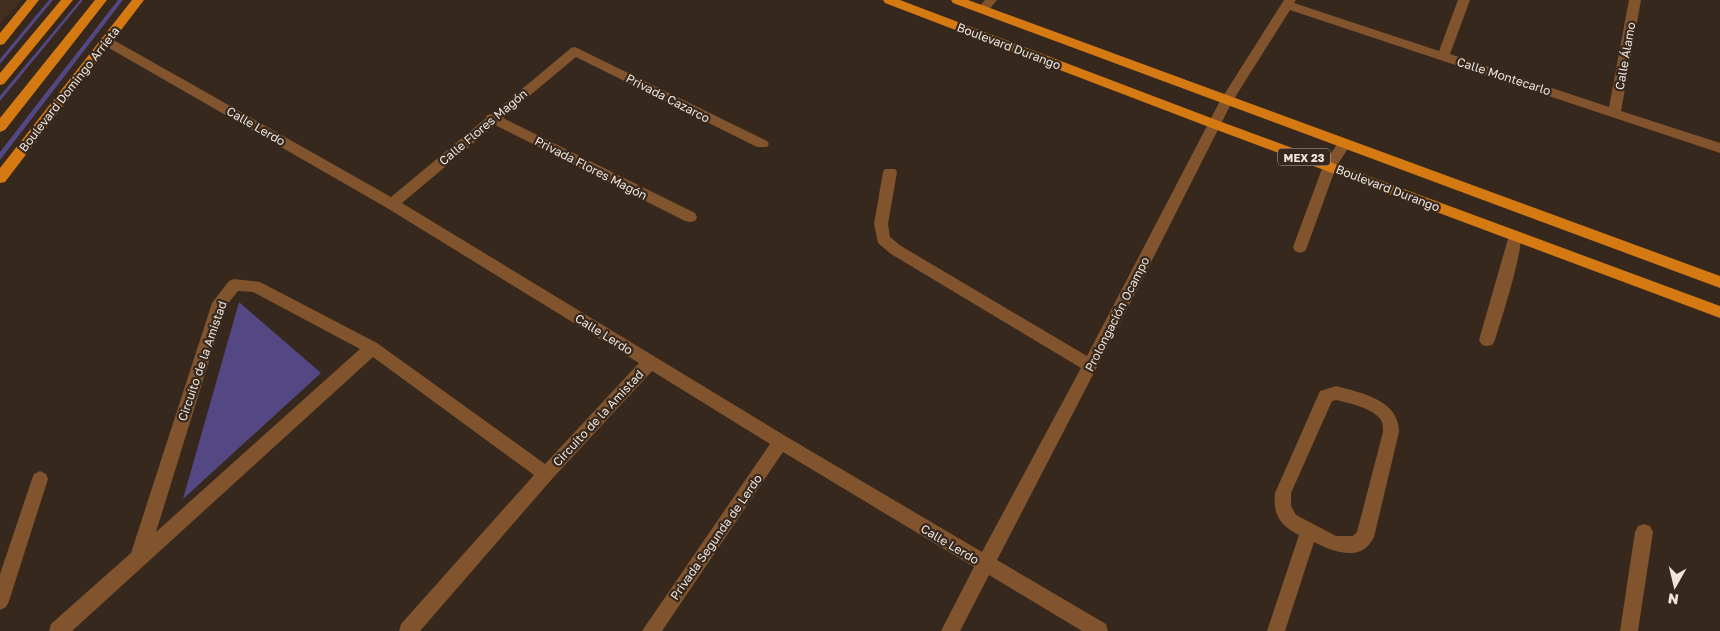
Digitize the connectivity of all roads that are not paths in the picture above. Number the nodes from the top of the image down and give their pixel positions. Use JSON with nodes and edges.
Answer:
{"nodes":[{"id":1,"x":33,"y":0,"type":"edge"},
{"id":2,"x":67,"y":0,"type":"edge"},
{"id":3,"x":101,"y":0,"type":"edge"},
{"id":4,"x":138,"y":0,"type":"edge"},
{"id":5,"x":889,"y":0,"type":"edge"},
{"id":6,"x":957,"y":0,"type":"edge"},
{"id":7,"x":1464,"y":0,"type":"edge"},
{"id":8,"x":1635,"y":0,"type":"edge"},
{"id":9,"x":1289,"y":2,"type":"edge"},
{"id":10,"x":987,"y":5,"type":"edge"},
{"id":11,"x":0,"y":41,"type":"edge"},
{"id":12,"x":106,"y":41,"type":"junction"},
{"id":13,"x":574,"y":51,"type":"joint"},
{"id":14,"x":1443,"y":56,"type":"junction"},
{"id":15,"x":0,"y":81,"type":"edge"},
{"id":16,"x":1226,"y":101,"type":"junction"},
{"id":17,"x":1614,"y":113,"type":"junction"},
{"id":18,"x":492,"y":118,"type":"junction"},
{"id":19,"x":1214,"y":124,"type":"junction"},
{"id":20,"x":0,"y":126,"type":"edge"},
{"id":21,"x":762,"y":144,"type":"dead end"},
{"id":22,"x":1344,"y":144,"type":"junction"},
{"id":23,"x":1720,"y":148,"type":"edge"},
{"id":24,"x":1330,"y":166,"type":"junction"},
{"id":25,"x":890,"y":172,"type":"dead end"},
{"id":26,"x":0,"y":178,"type":"edge"},
{"id":27,"x":392,"y":204,"type":"junction"},
{"id":28,"x":690,"y":217,"type":"dead end"},
{"id":29,"x":1515,"y":236,"type":"junction"},
{"id":30,"x":1300,"y":247,"type":"dead end"},
{"id":31,"x":1720,"y":282,"type":"edge"},
{"id":32,"x":1720,"y":312,"type":"edge"},
{"id":33,"x":1487,"y":340,"type":"dead end"},
{"id":34,"x":372,"y":348,"type":"junction"},
{"id":35,"x":650,"y":362,"type":"junction"},
{"id":36,"x":1090,"y":366,"type":"junction"},
{"id":37,"x":781,"y":442,"type":"junction"},
{"id":38,"x":546,"y":474,"type":"junction"},
{"id":39,"x":40,"y":479,"type":"dead end"},
{"id":40,"x":1309,"y":532,"type":"junction"},
{"id":41,"x":1644,"y":532,"type":"dead end"},
{"id":42,"x":139,"y":557,"type":"junction"},
{"id":43,"x":986,"y":565,"type":"junction"},
{"id":44,"x":0,"y":601,"type":"edge"},
{"id":45,"x":58,"y":631,"type":"edge"},
{"id":46,"x":408,"y":631,"type":"edge"},
{"id":47,"x":651,"y":631,"type":"edge"},
{"id":48,"x":950,"y":631,"type":"edge"},
{"id":49,"x":1099,"y":631,"type":"edge"},
{"id":50,"x":1276,"y":631,"type":"edge"},
{"id":51,"x":1629,"y":631,"type":"edge"}],
"edges":[{"from":1,"to":11,"type":"main road"},
{"from":2,"to":15,"type":"main road"},
{"from":3,"to":20,"type":"main road"},
{"from":4,"to":12,"type":"main road","name":"Boulevard Domingo Arrieta"},
{"from":5,"to":19,"type":"main road","name":"Boulevard Durango","number":"MEX 23"},
{"from":6,"to":10,"type":"main road","name":"Boulevard Durango","number":"MEX 23"},
{"from":7,"to":14,"type":"street"},
{"from":8,"to":17,"type":"street","name":"Calle Álamo"},
{"from":9,"to":14,"type":"street","name":"Calle Montecarlo"},
{"from":9,"to":16,"type":"street","name":"Prolongación Ocampo"},
{"from":10,"to":16,"type":"main road","name":"Boulevard Durango","number":"MEX 23"},
{"from":12,"to":26,"type":"main road","name":"Boulevard Domingo Arrieta"},
{"from":12,"to":27,"type":"street","name":"Calle Lerdo"},
{"from":13,"to":18,"type":"street","name":"Calle Flores Magón"},
{"from":13,"to":21,"type":"street","name":"Privada Cazarco"},
{"from":14,"to":17,"type":"street","name":"Calle Montecarlo"},
{"from":16,"to":19,"type":"street","name":"Prolongación Ocampo"},
{"from":16,"to":22,"type":"main road","name":"Boulevard Durango","number":"MEX 23"},
{"from":17,"to":23,"type":"street","name":"Calle Montecarlo"},
{"from":18,"to":27,"type":"street","name":"Calle Flores Magón"},
{"from":18,"to":28,"type":"street","name":"Privada Flores Magón"},
{"from":19,"to":24,"type":"main road","name":"Boulevard Durango","number":"MEX 23"},
{"from":19,"to":36,"type":"street","name":"Prolongación Ocampo"},
{"from":22,"to":24,"type":"street"},
{"from":22,"to":31,"type":"main road","name":"Boulevard Durango","number":"MEX 23"},
{"from":24,"to":29,"type":"main road","name":"Boulevard Durango","number":"MEX 23"},
{"from":24,"to":30,"type":"street"},
{"from":25,"to":36,"type":"street"},
{"from":27,"to":35,"type":"street","name":"Calle Lerdo"},
{"from":29,"to":32,"type":"main road","name":"Boulevard Durango","number":"MEX 23"},
{"from":29,"to":33,"type":"street"},
{"from":34,"to":38,"type":"street","name":"Circuito de la Amistad"},
{"from":34,"to":42,"type":"street"},
{"from":34,"to":42,"type":"street","name":"Circuito de la Amistad"},
{"from":35,"to":37,"type":"street","name":"Calle Lerdo"},
{"from":35,"to":38,"type":"street","name":"Circuito de la Amistad"},
{"from":36,"to":43,"type":"street","name":"Prolongación Ocampo"},
{"from":37,"to":43,"type":"street","name":"Calle Lerdo"},
{"from":37,"to":47,"type":"street","name":"Privada Segunda de Lerdo"},
{"from":38,"to":46,"type":"street","name":"Circuito de la Amistad"},
{"from":39,"to":44,"type":"street"},
{"from":40,"to":40,"type":"street"},
{"from":40,"to":50,"type":"street"},
{"from":41,"to":51,"type":"street"},
{"from":42,"to":45,"type":"street"},
{"from":43,"to":48,"type":"street","name":"Prolongación Ocampo"},
{"from":43,"to":49,"type":"street","name":"Calle Lerdo"}]}
